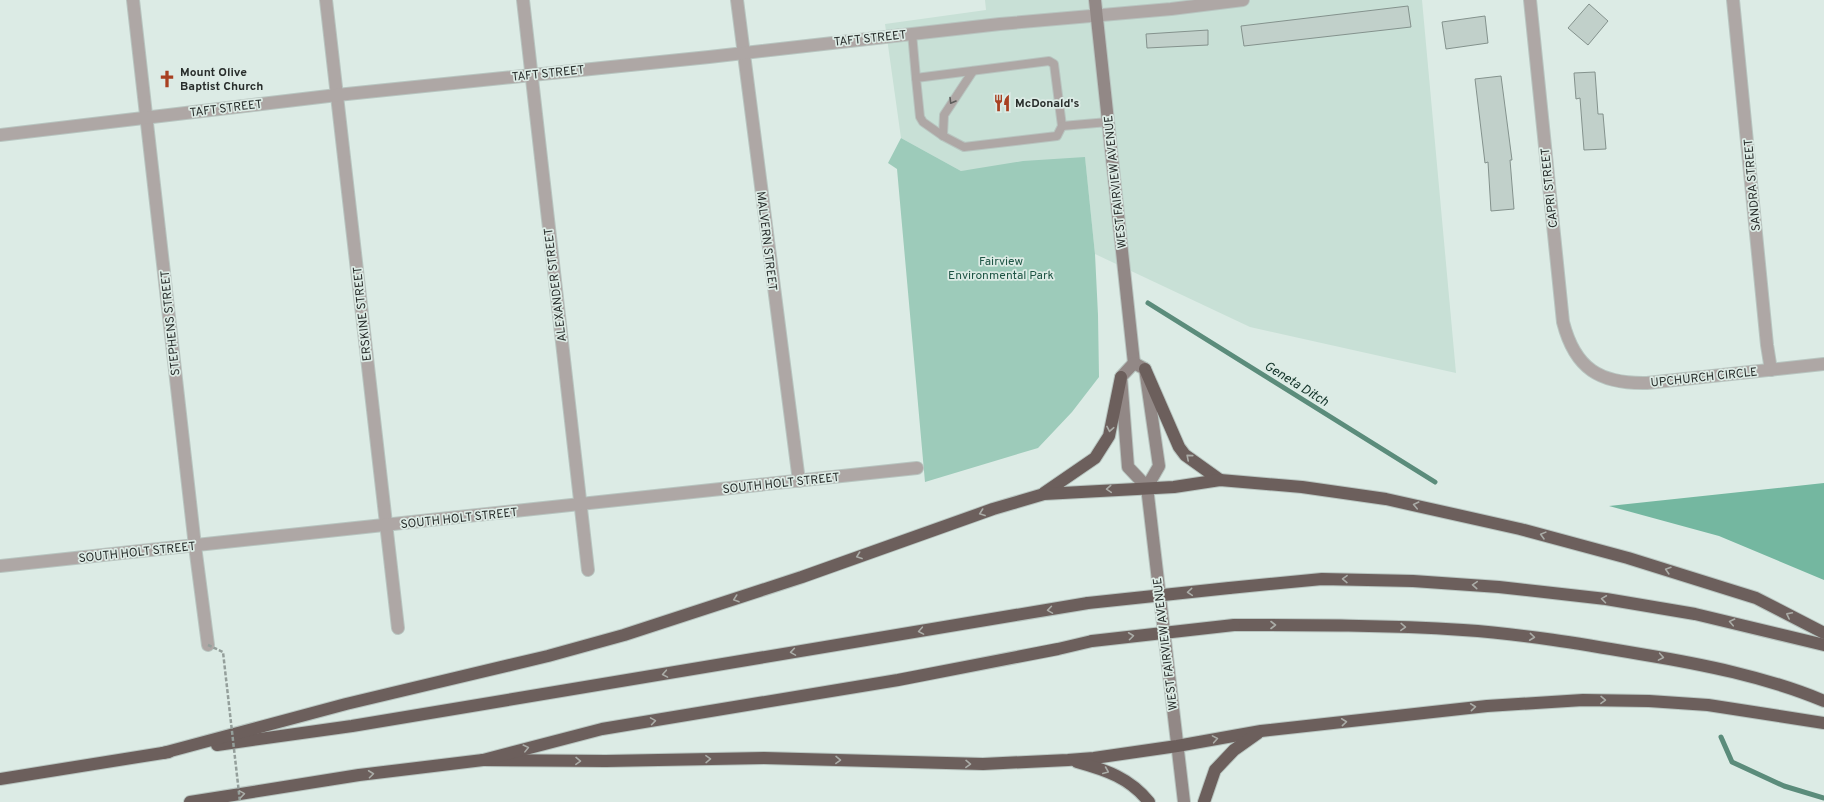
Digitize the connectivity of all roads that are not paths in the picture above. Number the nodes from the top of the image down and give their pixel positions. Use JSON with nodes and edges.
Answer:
{"nodes":[{"id":1,"x":133,"y":0,"type":"edge"},
{"id":2,"x":326,"y":0,"type":"edge"},
{"id":3,"x":523,"y":0,"type":"edge"},
{"id":4,"x":738,"y":0,"type":"edge"},
{"id":5,"x":1095,"y":0,"type":"edge"},
{"id":6,"x":1243,"y":0,"type":"edge"},
{"id":7,"x":1530,"y":0,"type":"edge"},
{"id":8,"x":1733,"y":0,"type":"edge"},
{"id":9,"x":1097,"y":15,"type":"junction"},
{"id":10,"x":912,"y":33,"type":"junction"},
{"id":11,"x":744,"y":52,"type":"junction"},
{"id":12,"x":973,"y":71,"type":"junction"},
{"id":13,"x":531,"y":75,"type":"junction"},
{"id":14,"x":916,"y":78,"type":"junction"},
{"id":15,"x":337,"y":95,"type":"junction"},
{"id":16,"x":147,"y":117,"type":"junction"},
{"id":17,"x":1108,"y":122,"type":"junction"},
{"id":18,"x":1062,"y":126,"type":"junction"},
{"id":19,"x":0,"y":135,"type":"edge"},
{"id":20,"x":943,"y":136,"type":"junction"},
{"id":21,"x":1134,"y":363,"type":"junction"},
{"id":22,"x":1824,"y":364,"type":"edge"},
{"id":23,"x":1588,"y":368,"type":"joint"},
{"id":24,"x":1145,"y":369,"type":"junction"},
{"id":25,"x":1771,"y":370,"type":"junction"},
{"id":26,"x":1121,"y":377,"type":"junction"},
{"id":27,"x":917,"y":468,"type":"dead end"},
{"id":28,"x":1220,"y":480,"type":"junction"},
{"id":29,"x":799,"y":481,"type":"junction"},
{"id":30,"x":1147,"y":487,"type":"junction"},
{"id":31,"x":1044,"y":494,"type":"junction"},
{"id":32,"x":581,"y":505,"type":"junction"},
{"id":33,"x":386,"y":525,"type":"junction"},
{"id":34,"x":195,"y":546,"type":"junction"},
{"id":35,"x":0,"y":566,"type":"edge"},
{"id":36,"x":588,"y":570,"type":"dead end"},
{"id":37,"x":398,"y":628,"type":"dead end"},
{"id":38,"x":1824,"y":633,"type":"edge"},
{"id":39,"x":208,"y":645,"type":"road end"},
{"id":40,"x":1824,"y":645,"type":"edge"},
{"id":41,"x":1824,"y":701,"type":"edge"},
{"id":42,"x":1824,"y":723,"type":"edge"},
{"id":43,"x":1261,"y":731,"type":"junction"},
{"id":44,"x":1177,"y":746,"type":"junction"},
{"id":45,"x":162,"y":753,"type":"junction"},
{"id":46,"x":483,"y":760,"type":"junction"},
{"id":47,"x":1068,"y":760,"type":"junction"},
{"id":48,"x":0,"y":780,"type":"edge"},
{"id":49,"x":190,"y":802,"type":"edge"},
{"id":50,"x":1149,"y":802,"type":"edge"},
{"id":51,"x":1184,"y":802,"type":"edge"},
{"id":52,"x":1204,"y":802,"type":"edge"}],
"edges":[{"from":1,"to":16,"type":"street","name":"STEPHENS STREET"},
{"from":2,"to":15,"type":"street","name":"ERSKINE STREET"},
{"from":3,"to":13,"type":"street","name":"ALEXANDER STREET"},
{"from":4,"to":11,"type":"street","name":"MALVERN STREET"},
{"from":5,"to":9,"type":"main road","name":"WEST FAIRVIEW AVENUE"},
{"from":6,"to":9,"type":"street","name":"TAFT STREET"},
{"from":7,"to":23,"type":"street","name":"CAPRI STREET"},
{"from":8,"to":25,"type":"street","name":"SANDRA STREET"},
{"from":9,"to":10,"type":"street","name":"TAFT STREET"},
{"from":9,"to":17,"type":"main road","name":"WEST FAIRVIEW AVENUE"},
{"from":10,"to":11,"type":"street","name":"TAFT STREET"},
{"from":10,"to":14,"type":"lane"},
{"from":11,"to":13,"type":"street","name":"TAFT STREET"},
{"from":11,"to":29,"type":"street","name":"MALVERN STREET"},
{"from":12,"to":14,"type":"lane"},
{"from":12,"to":18,"type":"lane"},
{"from":12,"to":20,"type":"lane","one_way":true},
{"from":13,"to":15,"type":"street","name":"TAFT STREET"},
{"from":13,"to":32,"type":"street","name":"ALEXANDER STREET"},
{"from":14,"to":20,"type":"lane"},
{"from":15,"to":16,"type":"street","name":"TAFT STREET"},
{"from":15,"to":33,"type":"street","name":"ERSKINE STREET"},
{"from":16,"to":19,"type":"street","name":"TAFT STREET"},
{"from":16,"to":34,"type":"street","name":"STEPHENS STREET"},
{"from":17,"to":18,"type":"lane"},
{"from":17,"to":21,"type":"main road","name":"WEST FAIRVIEW AVENUE"},
{"from":18,"to":20,"type":"lane"},
{"from":21,"to":24,"type":"main road"},
{"from":21,"to":26,"type":"main road"},
{"from":22,"to":25,"type":"street","name":"UPCHURCH CIRCLE"},
{"from":23,"to":25,"type":"street","name":"UPCHURCH CIRCLE"},
{"from":28,"to":24,"type":"highway","one_way":true},
{"from":24,"to":30,"type":"main road"},
{"from":26,"to":30,"type":"main road"},
{"from":26,"to":31,"type":"highway","one_way":true},
{"from":27,"to":29,"type":"street","name":"SOUTH HOLT STREET"},
{"from":28,"to":30,"type":"highway"},
{"from":38,"to":28,"type":"highway","one_way":true},
{"from":29,"to":32,"type":"street","name":"SOUTH HOLT STREET"},
{"from":30,"to":31,"type":"highway","one_way":true},
{"from":30,"to":44,"type":"main road","name":"WEST FAIRVIEW AVENUE"},
{"from":31,"to":45,"type":"highway","one_way":true},
{"from":32,"to":33,"type":"street","name":"SOUTH HOLT STREET"},
{"from":32,"to":36,"type":"street","name":"ALEXANDER STREET"},
{"from":33,"to":34,"type":"street","name":"SOUTH HOLT STREET"},
{"from":33,"to":37,"type":"street","name":"ERSKINE STREET"},
{"from":34,"to":35,"type":"street","name":"SOUTH HOLT STREET"},
{"from":34,"to":39,"type":"street","name":"STEPHENS STREET"},
{"from":40,"to":45,"type":"highway","one_way":true,"bridge":true},
{"from":46,"to":41,"type":"highway","one_way":true,"bridge":true},
{"from":43,"to":42,"type":"highway","one_way":true},
{"from":44,"to":43,"type":"highway","one_way":true},
{"from":43,"to":52,"type":"highway"},
{"from":44,"to":47,"type":"highway"},
{"from":44,"to":51,"type":"main road","name":"WEST FAIRVIEW AVENUE"},
{"from":45,"to":48,"type":"highway"},
{"from":46,"to":47,"type":"highway","one_way":true},
{"from":49,"to":46,"type":"highway","one_way":true},
{"from":47,"to":50,"type":"highway","one_way":true}]}
